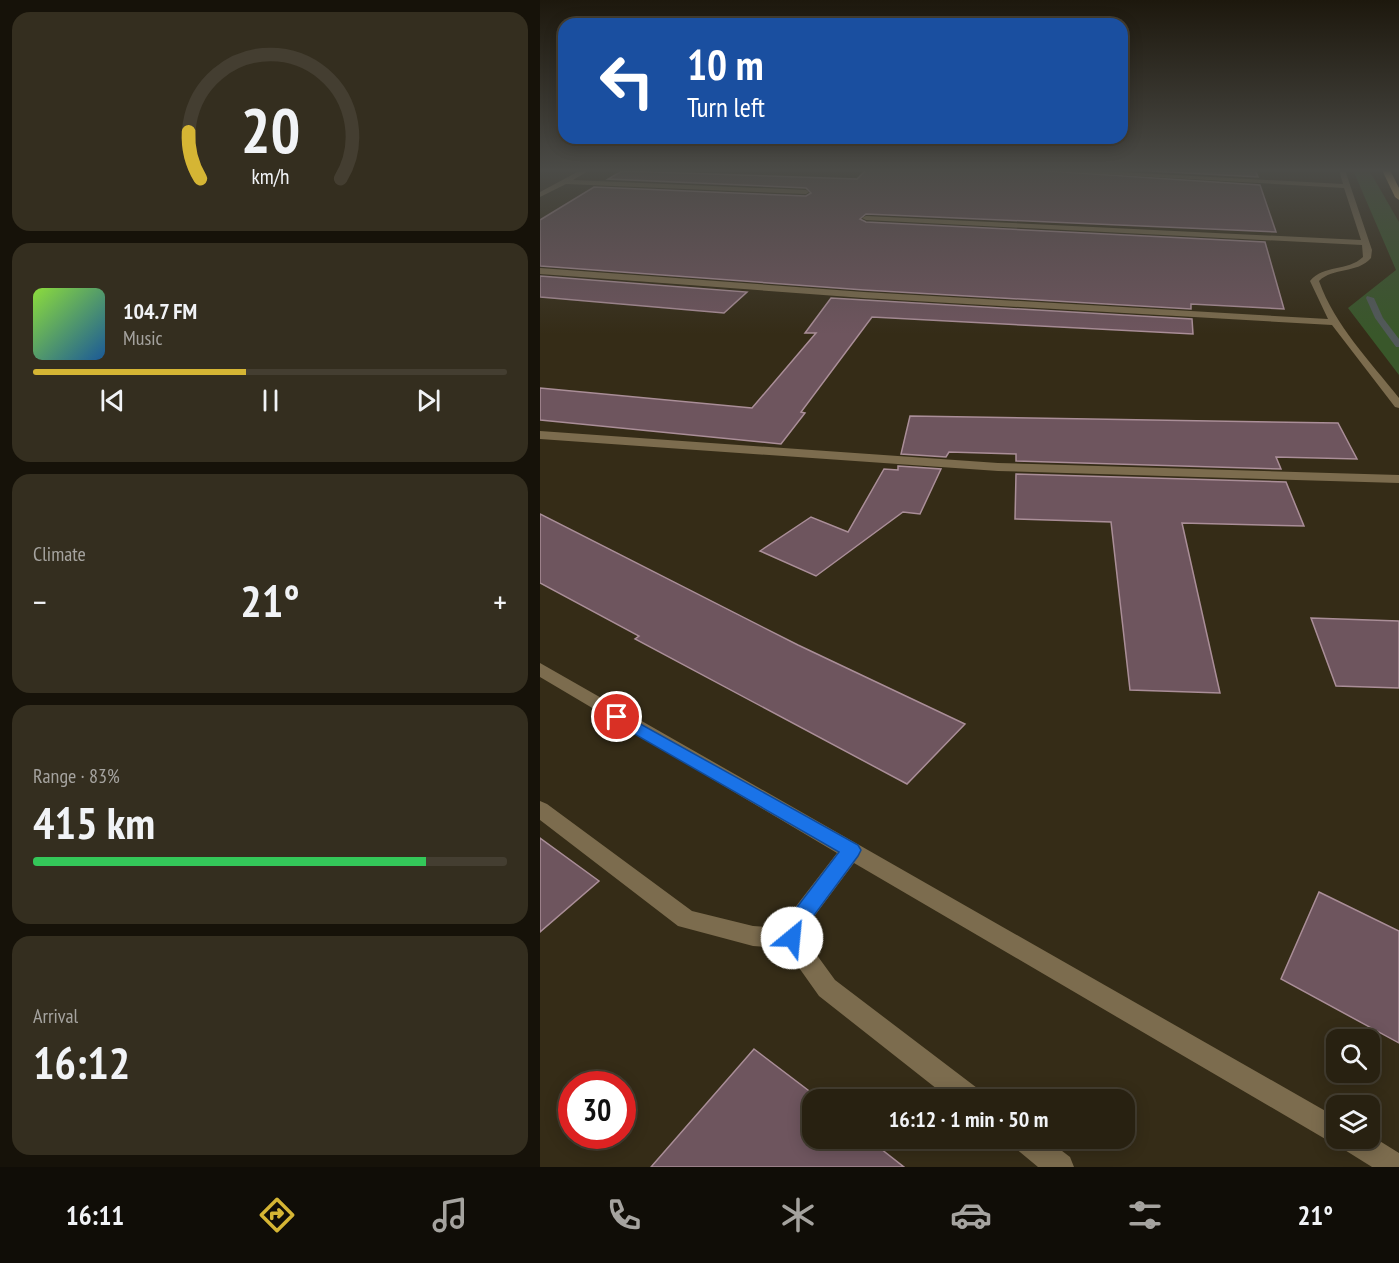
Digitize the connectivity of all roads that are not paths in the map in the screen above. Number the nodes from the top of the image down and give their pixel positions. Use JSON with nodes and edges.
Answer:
{"nodes":[{"id":1,"x":995,"y":224,"type":"edge"},
{"id":2,"x":1359,"y":224,"type":"edge"},
{"id":3,"x":1365,"y":243,"type":"junction"},
{"id":4,"x":540,"y":271,"type":"edge"},
{"id":5,"x":1335,"y":322,"type":"junction"},
{"id":6,"x":1399,"y":405,"type":"edge"},
{"id":7,"x":540,"y":435,"type":"edge"},
{"id":8,"x":1399,"y":479,"type":"edge"},
{"id":9,"x":540,"y":669,"type":"edge"},
{"id":10,"x":540,"y":809,"type":"edge"},
{"id":11,"x":852,"y":850,"type":"junction"},
{"id":12,"x":792,"y":938,"type":"junction"},
{"id":13,"x":958,"y":1089,"type":"edge"},
{"id":14,"x":1326,"y":1125,"type":"edge"},
{"id":15,"x":1037,"y":1149,"type":"edge"},
{"id":16,"x":1366,"y":1149,"type":"edge"},
{"id":17,"x":1060,"y":1167,"type":"edge"},
{"id":18,"x":1396,"y":1167,"type":"edge"}],
"edges":[{"from":1,"to":3,"type":"street"},
{"from":2,"to":3,"type":"street"},
{"from":3,"to":5,"type":"street"},
{"from":4,"to":5,"type":"street"},
{"from":5,"to":6,"type":"street"},
{"from":7,"to":8,"type":"street"},
{"from":9,"to":11,"type":"street"},
{"from":10,"to":12,"type":"street"},
{"from":11,"to":12,"type":"street"},
{"from":11,"to":14,"type":"street"},
{"from":12,"to":13,"type":"street"},
{"from":15,"to":17,"type":"street"},
{"from":16,"to":18,"type":"street"}]}
